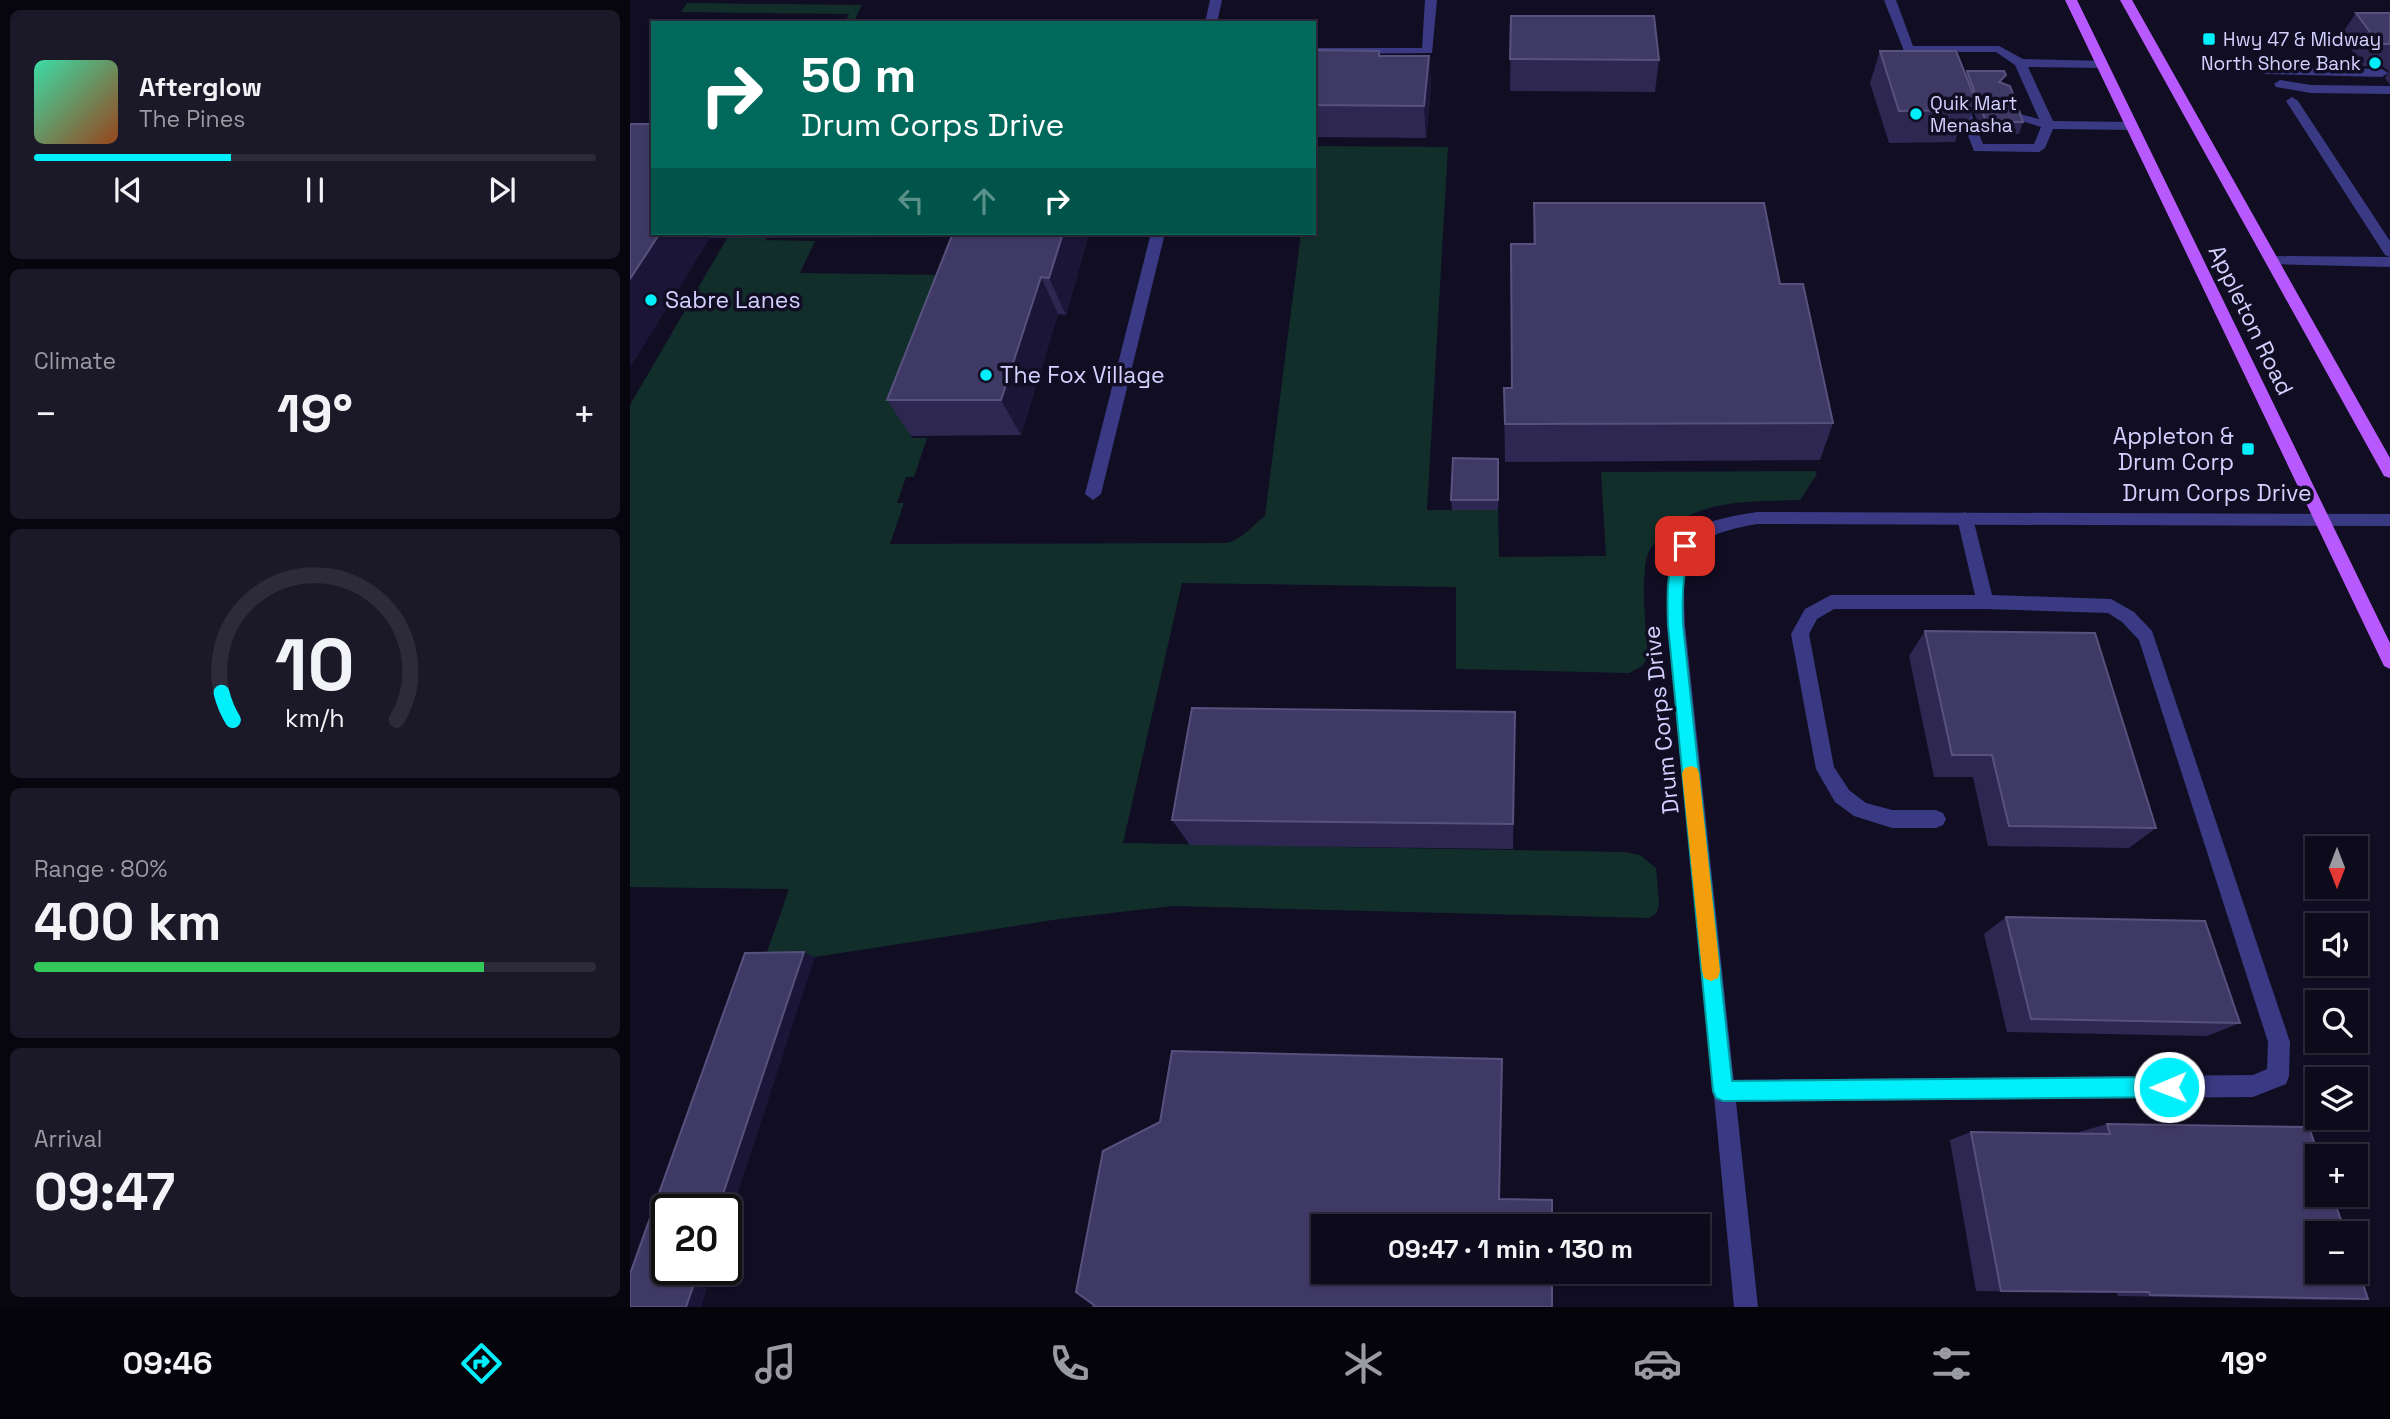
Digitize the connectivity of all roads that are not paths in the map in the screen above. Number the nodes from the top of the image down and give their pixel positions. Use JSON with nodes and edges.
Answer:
{"nodes":[{"id":1,"x":1216,"y":0,"type":"edge"},
{"id":2,"x":1431,"y":0,"type":"edge"},
{"id":3,"x":1890,"y":0,"type":"edge"},
{"id":4,"x":2071,"y":0,"type":"edge"},
{"id":5,"x":2126,"y":0,"type":"edge"},
{"id":6,"x":1211,"y":21,"type":"edge"},
{"id":7,"x":1941,"y":50,"type":"junction"},
{"id":8,"x":1316,"y":51,"type":"edge"},
{"id":9,"x":2020,"y":63,"type":"junction"},
{"id":10,"x":2102,"y":64,"type":"junction"},
{"id":11,"x":2386,"y":81,"type":"edge"},
{"id":12,"x":1960,"y":92,"type":"junction"},
{"id":13,"x":2014,"y":94,"type":"edge"},
{"id":14,"x":2036,"y":98,"type":"junction"},
{"id":15,"x":2292,"y":101,"type":"dead end"},
{"id":16,"x":1976,"y":106,"type":"edge"},
{"id":17,"x":2012,"y":116,"type":"edge"},
{"id":18,"x":2048,"y":125,"type":"junction"},
{"id":19,"x":2132,"y":125,"type":"junction"},
{"id":20,"x":1158,"y":235,"type":"edge"},
{"id":21,"x":2390,"y":252,"type":"edge"},
{"id":22,"x":2272,"y":261,"type":"junction"},
{"id":23,"x":2390,"y":262,"type":"edge"},
{"id":24,"x":2390,"y":472,"type":"edge"},
{"id":25,"x":1094,"y":494,"type":"dead end"},
{"id":26,"x":1965,"y":518,"type":"junction"},
{"id":27,"x":2321,"y":518,"type":"junction"},
{"id":28,"x":2390,"y":520,"type":"edge"},
{"id":29,"x":1985,"y":602,"type":"junction"},
{"id":30,"x":2390,"y":661,"type":"edge"},
{"id":31,"x":1936,"y":819,"type":"dead end"},
{"id":32,"x":1723,"y":1091,"type":"junction"},
{"id":33,"x":1746,"y":1307,"type":"edge"}],
"edges":[{"from":1,"to":6,"type":"street"},
{"from":2,"to":8,"type":"street"},
{"from":3,"to":7,"type":"street"},
{"from":4,"to":10,"type":"main road","name":"Appleton Road"},
{"from":5,"to":22,"type":"main road","name":"Appleton Road"},
{"from":7,"to":9,"type":"street"},
{"from":7,"to":12,"type":"street"},
{"from":9,"to":10,"type":"street"},
{"from":9,"to":14,"type":"street"},
{"from":10,"to":19,"type":"main road","name":"Appleton Road"},
{"from":11,"to":11,"type":"street"},
{"from":12,"to":16,"type":"street"},
{"from":12,"to":18,"type":"street"},
{"from":13,"to":14,"type":"street"},
{"from":14,"to":18,"type":"street"},
{"from":15,"to":21,"type":"street"},
{"from":17,"to":18,"type":"street"},
{"from":18,"to":19,"type":"street"},
{"from":19,"to":27,"type":"main road","name":"Appleton Road"},
{"from":20,"to":25,"type":"street"},
{"from":22,"to":23,"type":"street"},
{"from":22,"to":24,"type":"main road","name":"Appleton Road"},
{"from":26,"to":27,"type":"street","name":"Drum Corps Drive"},
{"from":26,"to":29,"type":"street"},
{"from":26,"to":32,"type":"street","name":"Drum Corps Drive"},
{"from":27,"to":28,"type":"street","name":"Drum Corps Drive"},
{"from":27,"to":30,"type":"main road","name":"Appleton Road"},
{"from":29,"to":31,"type":"street"},
{"from":29,"to":32,"type":"street"},
{"from":32,"to":33,"type":"street","name":"Drum Corps Drive"}]}
